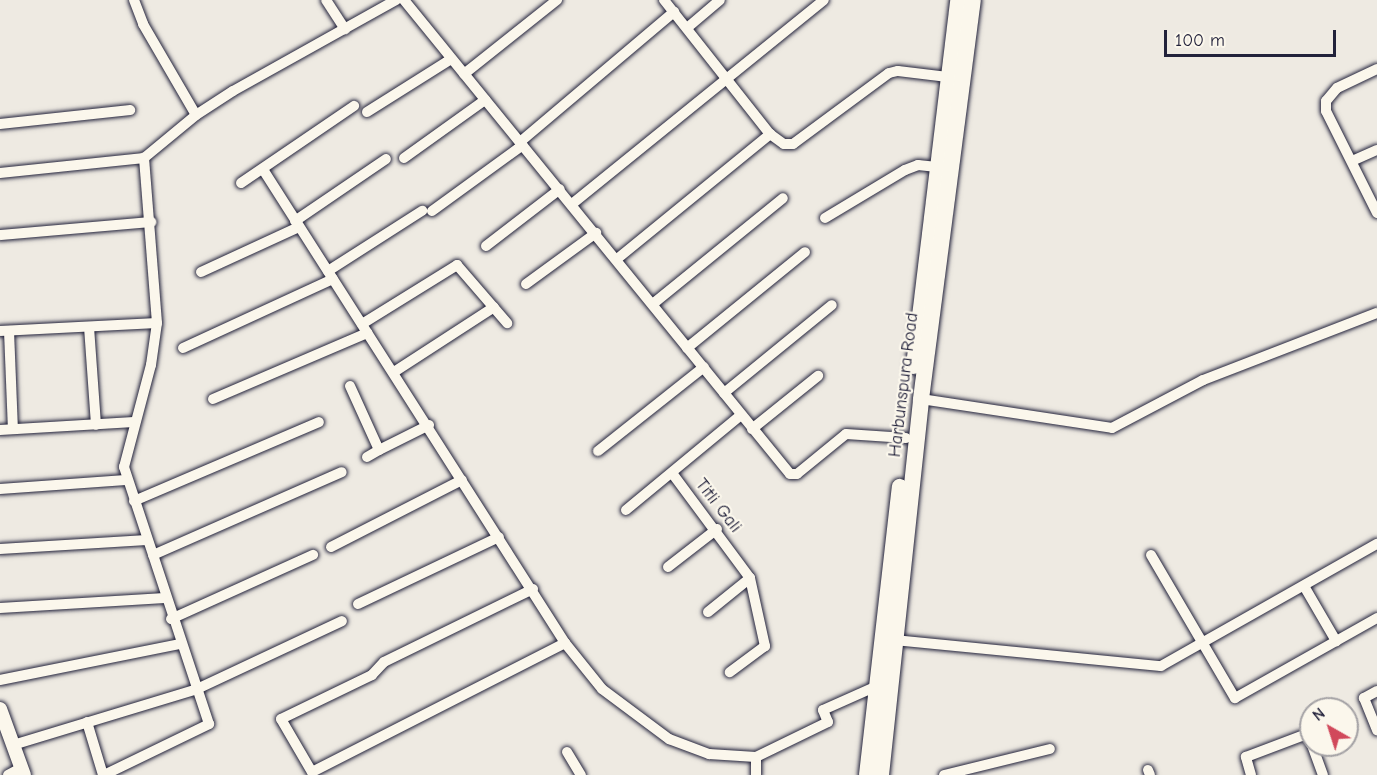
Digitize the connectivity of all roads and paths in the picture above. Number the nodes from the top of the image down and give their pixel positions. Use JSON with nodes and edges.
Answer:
{"nodes":[{"id":1,"x":134,"y":0,"type":"edge"},
{"id":2,"x":326,"y":0,"type":"edge"},
{"id":3,"x":396,"y":0,"type":"edge"},
{"id":4,"x":404,"y":0,"type":"edge"},
{"id":5,"x":557,"y":0,"type":"edge"},
{"id":6,"x":664,"y":0,"type":"edge"},
{"id":7,"x":720,"y":0,"type":"edge"},
{"id":8,"x":824,"y":0,"type":"edge"},
{"id":9,"x":958,"y":0,"type":"edge"},
{"id":10,"x":973,"y":0,"type":"edge"},
{"id":11,"x":674,"y":12,"type":"junction"},
{"id":12,"x":687,"y":28,"type":"junction"},
{"id":13,"x":345,"y":29,"type":"junction"},
{"id":14,"x":452,"y":59,"type":"junction"},
{"id":15,"x":1377,"y":69,"type":"edge"},
{"id":16,"x":464,"y":74,"type":"junction"},
{"id":17,"x":948,"y":77,"type":"junction"},
{"id":18,"x":727,"y":79,"type":"junction"},
{"id":19,"x":485,"y":100,"type":"junction"},
{"id":20,"x":354,"y":106,"type":"dead end"},
{"id":21,"x":130,"y":110,"type":"dead end"},
{"id":22,"x":367,"y":112,"type":"dead end"},
{"id":23,"x":196,"y":114,"type":"junction"},
{"id":24,"x":0,"y":124,"type":"edge"},
{"id":25,"x":770,"y":134,"type":"junction"},
{"id":26,"x":522,"y":144,"type":"junction"},
{"id":27,"x":1377,"y":150,"type":"edge"},
{"id":28,"x":144,"y":158,"type":"junction"},
{"id":29,"x":404,"y":158,"type":"dead end"},
{"id":30,"x":386,"y":159,"type":"dead end"},
{"id":31,"x":1352,"y":161,"type":"junction"},
{"id":32,"x":937,"y":167,"type":"junction"},
{"id":33,"x":264,"y":171,"type":"junction"},
{"id":34,"x":0,"y":173,"type":"edge"},
{"id":35,"x":241,"y":183,"type":"dead end"},
{"id":36,"x":560,"y":189,"type":"junction"},
{"id":37,"x":783,"y":198,"type":"dead end"},
{"id":38,"x":572,"y":204,"type":"junction"},
{"id":39,"x":1377,"y":213,"type":"edge"},
{"id":40,"x":825,"y":218,"type":"dead end"},
{"id":41,"x":151,"y":222,"type":"junction"},
{"id":42,"x":297,"y":224,"type":"junction"},
{"id":43,"x":596,"y":233,"type":"junction"},
{"id":44,"x":0,"y":235,"type":"edge"},
{"id":45,"x":486,"y":246,"type":"dead end"},
{"id":46,"x":805,"y":252,"type":"dead end"},
{"id":47,"x":617,"y":258,"type":"junction"},
{"id":48,"x":201,"y":272,"type":"dead end"},
{"id":49,"x":330,"y":275,"type":"junction"},
{"id":50,"x":526,"y":284,"type":"dead end"},
{"id":51,"x":654,"y":303,"type":"junction"},
{"id":52,"x":832,"y":305,"type":"dead end"},
{"id":53,"x":494,"y":307,"type":"junction"},
{"id":54,"x":1377,"y":313,"type":"edge"},
{"id":55,"x":507,"y":323,"type":"dead end"},
{"id":56,"x":158,"y":324,"type":"junction"},
{"id":57,"x":89,"y":327,"type":"junction"},
{"id":58,"x":365,"y":328,"type":"junction"},
{"id":59,"x":5,"y":331,"type":"edge"},
{"id":60,"x":183,"y":348,"type":"dead end"},
{"id":61,"x":687,"y":348,"type":"junction"},
{"id":62,"x":704,"y":367,"type":"junction"},
{"id":63,"x":394,"y":372,"type":"junction"},
{"id":64,"x":818,"y":376,"type":"dead end"},
{"id":65,"x":350,"y":386,"type":"dead end"},
{"id":66,"x":724,"y":393,"type":"junction"},
{"id":67,"x":916,"y":398,"type":"junction"},
{"id":68,"x":213,"y":399,"type":"dead end"},
{"id":69,"x":741,"y":415,"type":"junction"},
{"id":70,"x":134,"y":422,"type":"junction"},
{"id":71,"x":319,"y":422,"type":"dead end"},
{"id":72,"x":96,"y":425,"type":"junction"},
{"id":73,"x":429,"y":425,"type":"junction"},
{"id":74,"x":13,"y":429,"type":"junction"},
{"id":75,"x":753,"y":429,"type":"junction"},
{"id":76,"x":0,"y":430,"type":"edge"},
{"id":77,"x":906,"y":438,"type":"junction"},
{"id":78,"x":380,"y":450,"type":"junction"},
{"id":79,"x":598,"y":451,"type":"dead end"},
{"id":80,"x":367,"y":457,"type":"dead end"},
{"id":81,"x":342,"y":472,"type":"dead end"},
{"id":82,"x":672,"y":473,"type":"junction"},
{"id":83,"x":126,"y":480,"type":"junction"},
{"id":84,"x":462,"y":480,"type":"junction"},
{"id":85,"x":0,"y":489,"type":"edge"},
{"id":86,"x":134,"y":501,"type":"junction"},
{"id":87,"x":626,"y":510,"type":"dead end"},
{"id":88,"x":717,"y":529,"type":"junction"},
{"id":89,"x":499,"y":537,"type":"junction"},
{"id":90,"x":147,"y":540,"type":"junction"},
{"id":91,"x":1377,"y":544,"type":"edge"},
{"id":92,"x":330,"y":547,"type":"dead end"},
{"id":93,"x":0,"y":549,"type":"edge"},
{"id":94,"x":153,"y":555,"type":"junction"},
{"id":95,"x":313,"y":555,"type":"dead end"},
{"id":96,"x":1151,"y":555,"type":"dead end"},
{"id":97,"x":668,"y":567,"type":"dead end"},
{"id":98,"x":750,"y":578,"type":"junction"},
{"id":99,"x":1304,"y":586,"type":"junction"},
{"id":100,"x":533,"y":589,"type":"junction"},
{"id":101,"x":165,"y":598,"type":"junction"},
{"id":102,"x":358,"y":604,"type":"dead end"},
{"id":103,"x":0,"y":608,"type":"edge"},
{"id":104,"x":708,"y":612,"type":"dead end"},
{"id":105,"x":1377,"y":618,"type":"edge"},
{"id":106,"x":171,"y":619,"type":"junction"},
{"id":107,"x":342,"y":621,"type":"dead end"},
{"id":108,"x":894,"y":640,"type":"junction"},
{"id":109,"x":1336,"y":641,"type":"junction"},
{"id":110,"x":565,"y":643,"type":"junction"},
{"id":111,"x":180,"y":644,"type":"junction"},
{"id":112,"x":1202,"y":644,"type":"junction"},
{"id":113,"x":730,"y":672,"type":"dead end"},
{"id":114,"x":0,"y":680,"type":"edge"},
{"id":115,"x":877,"y":686,"type":"junction"},
{"id":116,"x":197,"y":689,"type":"junction"},
{"id":117,"x":1377,"y":691,"type":"edge"},
{"id":118,"x":0,"y":709,"type":"edge"},
{"id":119,"x":87,"y":722,"type":"junction"},
{"id":120,"x":1377,"y":730,"type":"edge"},
{"id":121,"x":1299,"y":737,"type":"edge"},
{"id":122,"x":13,"y":745,"type":"junction"},
{"id":123,"x":1050,"y":749,"type":"dead end"},
{"id":124,"x":567,"y":752,"type":"dead end"},
{"id":125,"x":756,"y":757,"type":"junction"},
{"id":126,"x":1316,"y":757,"type":"edge"},
{"id":127,"x":22,"y":771,"type":"edge"},
{"id":128,"x":8,"y":775,"type":"edge"},
{"id":129,"x":104,"y":775,"type":"edge"},
{"id":130,"x":581,"y":775,"type":"edge"},
{"id":131,"x":756,"y":775,"type":"edge"},
{"id":132,"x":867,"y":775,"type":"edge"},
{"id":133,"x":881,"y":775,"type":"edge"},
{"id":134,"x":944,"y":775,"type":"edge"},
{"id":135,"x":1251,"y":775,"type":"edge"},
{"id":136,"x":1323,"y":775,"type":"edge"}],
"edges":[{"from":1,"to":23,"type":"street"},
{"from":2,"to":13,"type":"street"},
{"from":3,"to":13,"type":"street"},
{"from":4,"to":14,"type":"street"},
{"from":5,"to":16,"type":"street"},
{"from":6,"to":11,"type":"street"},
{"from":7,"to":12,"type":"street"},
{"from":8,"to":18,"type":"street"},
{"from":9,"to":17,"type":"main road","name":"Harbunspura Road"},
{"from":10,"to":67,"type":"main road","name":"Harbunspura Road"},
{"from":11,"to":12,"type":"street"},
{"from":11,"to":26,"type":"street"},
{"from":12,"to":18,"type":"street"},
{"from":13,"to":23,"type":"street"},
{"from":14,"to":16,"type":"street"},
{"from":14,"to":22,"type":"street"},
{"from":15,"to":31,"type":"street"},
{"from":16,"to":19,"type":"street"},
{"from":17,"to":25,"type":"street"},
{"from":17,"to":32,"type":"main road","name":"Harbunspura Road"},
{"from":18,"to":25,"type":"street"},
{"from":18,"to":38,"type":"street"},
{"from":19,"to":26,"type":"street"},
{"from":19,"to":29,"type":"street"},
{"from":20,"to":33,"type":"street"},
{"from":21,"to":24,"type":"street"},
{"from":23,"to":28,"type":"street"},
{"from":25,"to":47,"type":"street"},
{"from":26,"to":36,"type":"street"},
{"from":26,"to":49,"type":"street"},
{"from":27,"to":31,"type":"street"},
{"from":28,"to":34,"type":"street"},
{"from":28,"to":41,"type":"street"},
{"from":30,"to":42,"type":"street"},
{"from":31,"to":39,"type":"street"},
{"from":32,"to":40,"type":"street"},
{"from":32,"to":67,"type":"main road","name":"Harbunspura Road"},
{"from":33,"to":35,"type":"street"},
{"from":33,"to":42,"type":"street"},
{"from":36,"to":38,"type":"street"},
{"from":36,"to":45,"type":"street"},
{"from":37,"to":51,"type":"street"},
{"from":38,"to":43,"type":"street"},
{"from":41,"to":44,"type":"street"},
{"from":41,"to":56,"type":"street"},
{"from":42,"to":48,"type":"street"},
{"from":42,"to":49,"type":"street"},
{"from":43,"to":47,"type":"street"},
{"from":43,"to":50,"type":"street"},
{"from":46,"to":61,"type":"street"},
{"from":47,"to":51,"type":"street"},
{"from":49,"to":58,"type":"street"},
{"from":49,"to":60,"type":"street"},
{"from":51,"to":61,"type":"street"},
{"from":52,"to":66,"type":"street"},
{"from":53,"to":55,"type":"street"},
{"from":53,"to":58,"type":"street"},
{"from":53,"to":63,"type":"street"},
{"from":54,"to":67,"type":"street"},
{"from":56,"to":57,"type":"street"},
{"from":56,"to":70,"type":"street"},
{"from":57,"to":59,"type":"street"},
{"from":57,"to":72,"type":"street"},
{"from":58,"to":63,"type":"street"},
{"from":58,"to":68,"type":"street"},
{"from":59,"to":74,"type":"street"},
{"from":61,"to":62,"type":"street"},
{"from":62,"to":66,"type":"street"},
{"from":62,"to":79,"type":"street"},
{"from":63,"to":73,"type":"street"},
{"from":64,"to":75,"type":"street"},
{"from":65,"to":78,"type":"street"},
{"from":66,"to":69,"type":"street"},
{"from":67,"to":77,"type":"main road","name":"Harbunspura Road"},
{"from":67,"to":108,"type":"main road","name":"Harbunspura Road"},
{"from":69,"to":75,"type":"street"},
{"from":69,"to":82,"type":"street","name":"Titli Gali"},
{"from":70,"to":72,"type":"street"},
{"from":70,"to":83,"type":"street"},
{"from":71,"to":86,"type":"street"},
{"from":72,"to":74,"type":"street"},
{"from":73,"to":78,"type":"street"},
{"from":73,"to":84,"type":"street"},
{"from":74,"to":76,"type":"street"},
{"from":75,"to":77,"type":"street"},
{"from":77,"to":115,"type":"main road","name":"Harbunspura Road"},
{"from":78,"to":80,"type":"street"},
{"from":81,"to":94,"type":"street"},
{"from":82,"to":87,"type":"street"},
{"from":82,"to":88,"type":"street","name":"Titli Gali"},
{"from":83,"to":85,"type":"street"},
{"from":83,"to":86,"type":"street"},
{"from":84,"to":89,"type":"street"},
{"from":84,"to":92,"type":"street"},
{"from":86,"to":90,"type":"street"},
{"from":88,"to":97,"type":"street"},
{"from":88,"to":98,"type":"street","name":"Titli Gali"},
{"from":89,"to":100,"type":"street"},
{"from":89,"to":102,"type":"street"},
{"from":90,"to":93,"type":"street"},
{"from":90,"to":94,"type":"street"},
{"from":91,"to":99,"type":"street"},
{"from":94,"to":101,"type":"street"},
{"from":95,"to":106,"type":"street"},
{"from":96,"to":112,"type":"street"},
{"from":98,"to":104,"type":"street"},
{"from":98,"to":113,"type":"street","name":"Titli Gali"},
{"from":99,"to":109,"type":"street"},
{"from":99,"to":112,"type":"street"},
{"from":100,"to":110,"type":"street"},
{"from":100,"to":110,"type":"street"},
{"from":101,"to":103,"type":"street"},
{"from":101,"to":106,"type":"street"},
{"from":105,"to":109,"type":"street"},
{"from":106,"to":111,"type":"street"},
{"from":107,"to":116,"type":"street"},
{"from":108,"to":112,"type":"street"},
{"from":108,"to":133,"type":"main road","name":"Harbunspura Road"},
{"from":109,"to":112,"type":"street"},
{"from":110,"to":125,"type":"street"},
{"from":111,"to":114,"type":"street"},
{"from":111,"to":116,"type":"street"},
{"from":115,"to":125,"type":"street"},
{"from":115,"to":132,"type":"main road","name":"Harbunspura Road"},
{"from":116,"to":119,"type":"street"},
{"from":116,"to":129,"type":"street"},
{"from":117,"to":120,"type":"street"},
{"from":118,"to":122,"type":"street"},
{"from":119,"to":122,"type":"street"},
{"from":119,"to":129,"type":"street"},
{"from":121,"to":135,"type":"street"},
{"from":122,"to":127,"type":"street"},
{"from":123,"to":134,"type":"street"},
{"from":124,"to":130,"type":"street"},
{"from":125,"to":131,"type":"street"},
{"from":126,"to":136,"type":"street"},
{"from":127,"to":128,"type":"street"}]}
